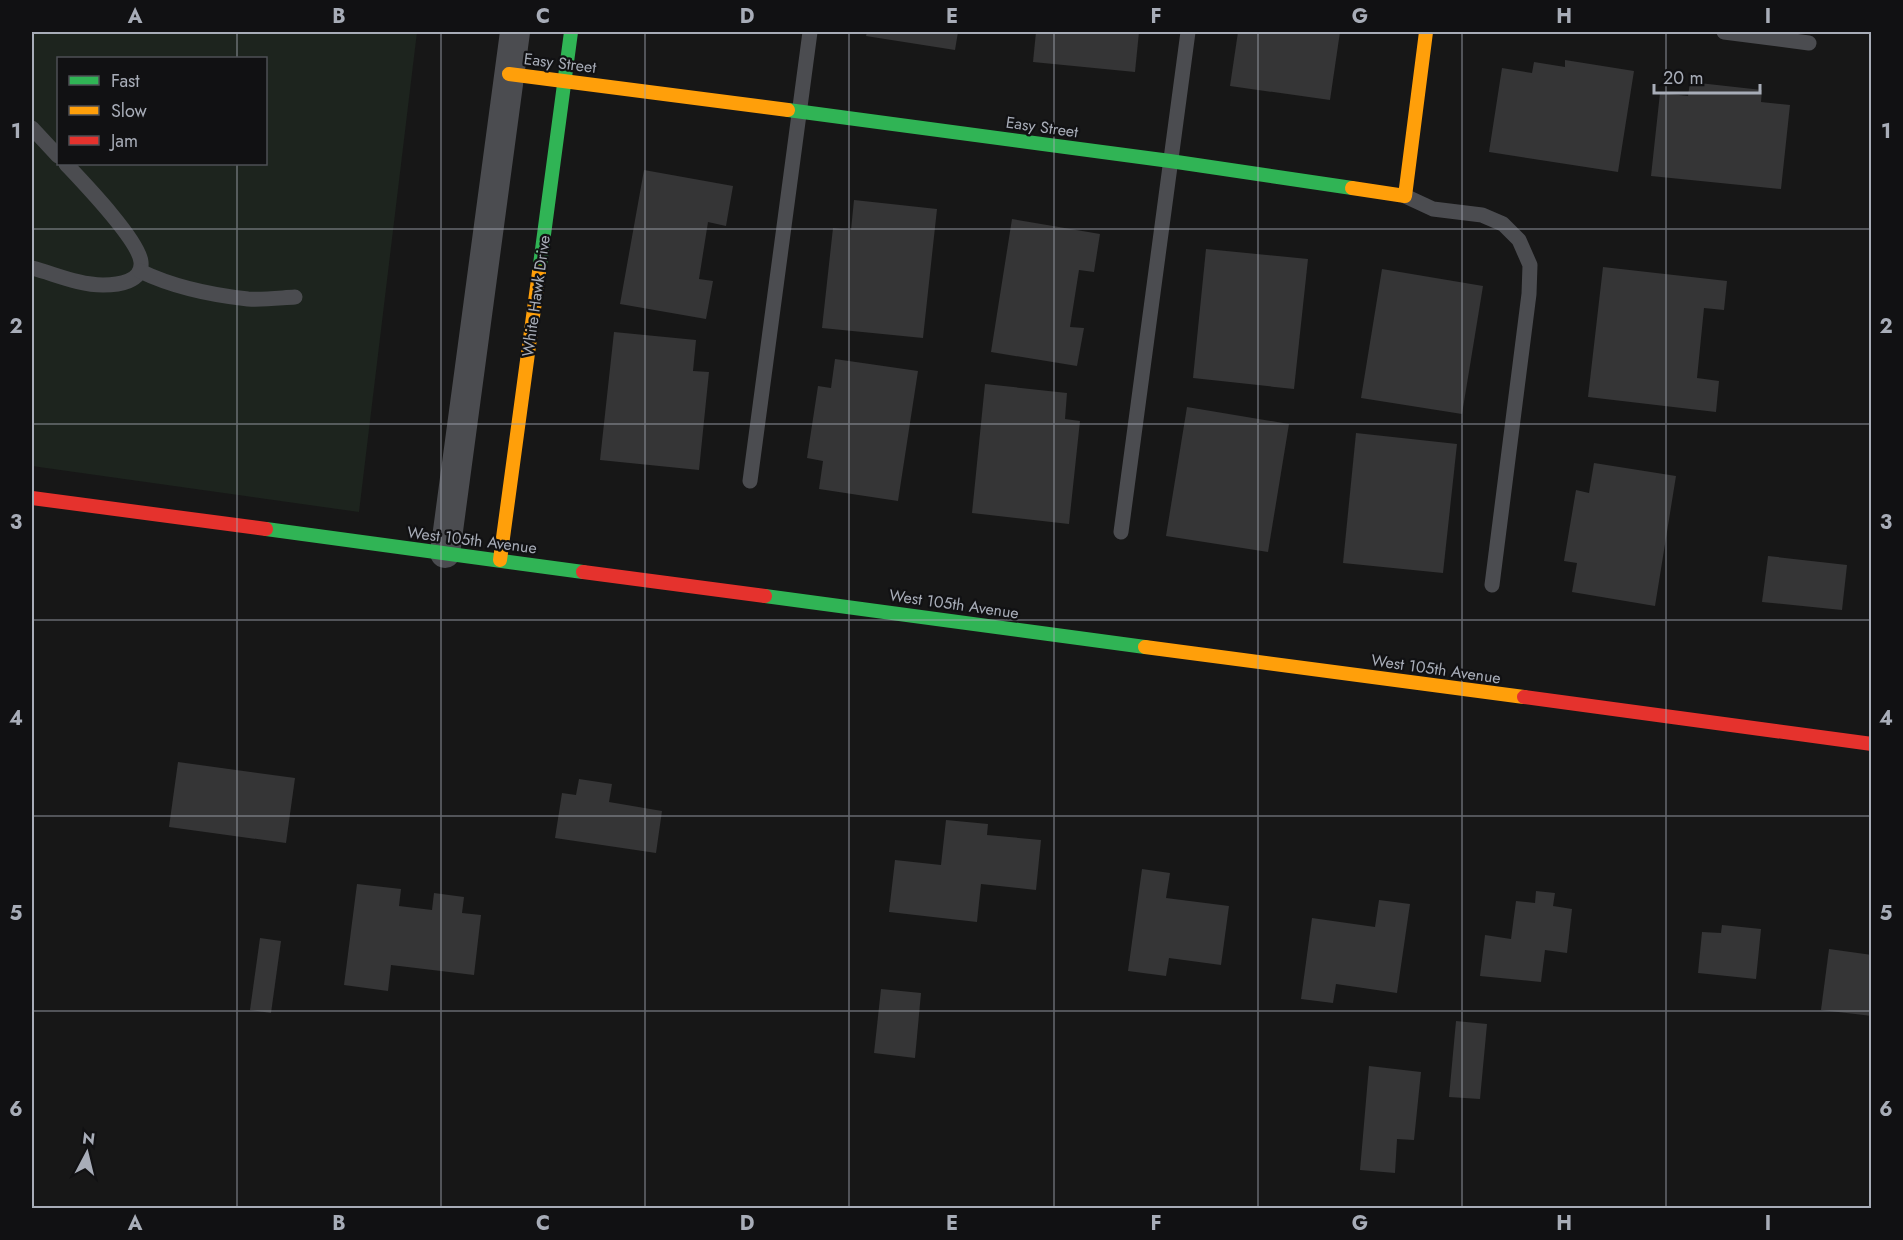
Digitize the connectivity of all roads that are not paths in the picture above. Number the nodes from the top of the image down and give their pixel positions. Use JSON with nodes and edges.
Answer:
{"nodes":[{"id":1,"x":515,"y":32,"type":"edge"},
{"id":2,"x":571,"y":32,"type":"edge"},
{"id":3,"x":810,"y":32,"type":"edge"},
{"id":4,"x":1188,"y":32,"type":"edge"},
{"id":5,"x":1426,"y":32,"type":"edge"},
{"id":6,"x":1724,"y":32,"type":"edge"},
{"id":7,"x":1809,"y":44,"type":"dead end"},
{"id":8,"x":509,"y":74,"type":"junction"},
{"id":9,"x":565,"y":80,"type":"junction"},
{"id":10,"x":799,"y":111,"type":"junction"},
{"id":11,"x":32,"y":128,"type":"edge"},
{"id":12,"x":57,"y":155,"type":"edge"},
{"id":13,"x":1170,"y":161,"type":"junction"},
{"id":14,"x":67,"y":165,"type":"edge"},
{"id":15,"x":1405,"y":196,"type":"junction"},
{"id":16,"x":32,"y":268,"type":"edge"},
{"id":17,"x":140,"y":271,"type":"junction"},
{"id":18,"x":295,"y":297,"type":"dead end"},
{"id":19,"x":750,"y":482,"type":"dead end"},
{"id":20,"x":32,"y":498,"type":"edge"},
{"id":21,"x":1121,"y":532,"type":"dead end"},
{"id":22,"x":445,"y":553,"type":"junction"},
{"id":23,"x":500,"y":560,"type":"junction"},
{"id":24,"x":1492,"y":585,"type":"dead end"},
{"id":25,"x":1872,"y":744,"type":"edge"}],
"edges":[{"from":1,"to":8,"type":"street"},
{"from":2,"to":9,"type":"street","name":"White Hawk Drive"},
{"from":3,"to":10,"type":"lane"},
{"from":4,"to":13,"type":"lane"},
{"from":5,"to":15,"type":"street"},
{"from":6,"to":7,"type":"lane"},
{"from":8,"to":9,"type":"street","name":"Easy Street"},
{"from":8,"to":22,"type":"street"},
{"from":9,"to":10,"type":"street","name":"Easy Street"},
{"from":9,"to":23,"type":"street","name":"White Hawk Drive"},
{"from":10,"to":13,"type":"street","name":"Easy Street"},
{"from":10,"to":19,"type":"lane"},
{"from":11,"to":12,"type":"lane"},
{"from":13,"to":15,"type":"street","name":"Easy Street"},
{"from":13,"to":21,"type":"lane"},
{"from":14,"to":17,"type":"lane"},
{"from":15,"to":24,"type":"lane"},
{"from":16,"to":17,"type":"lane"},
{"from":17,"to":18,"type":"lane"},
{"from":20,"to":22,"type":"street","name":"West 105th Avenue"},
{"from":22,"to":23,"type":"street","name":"West 105th Avenue"},
{"from":23,"to":25,"type":"street","name":"West 105th Avenue"}]}
